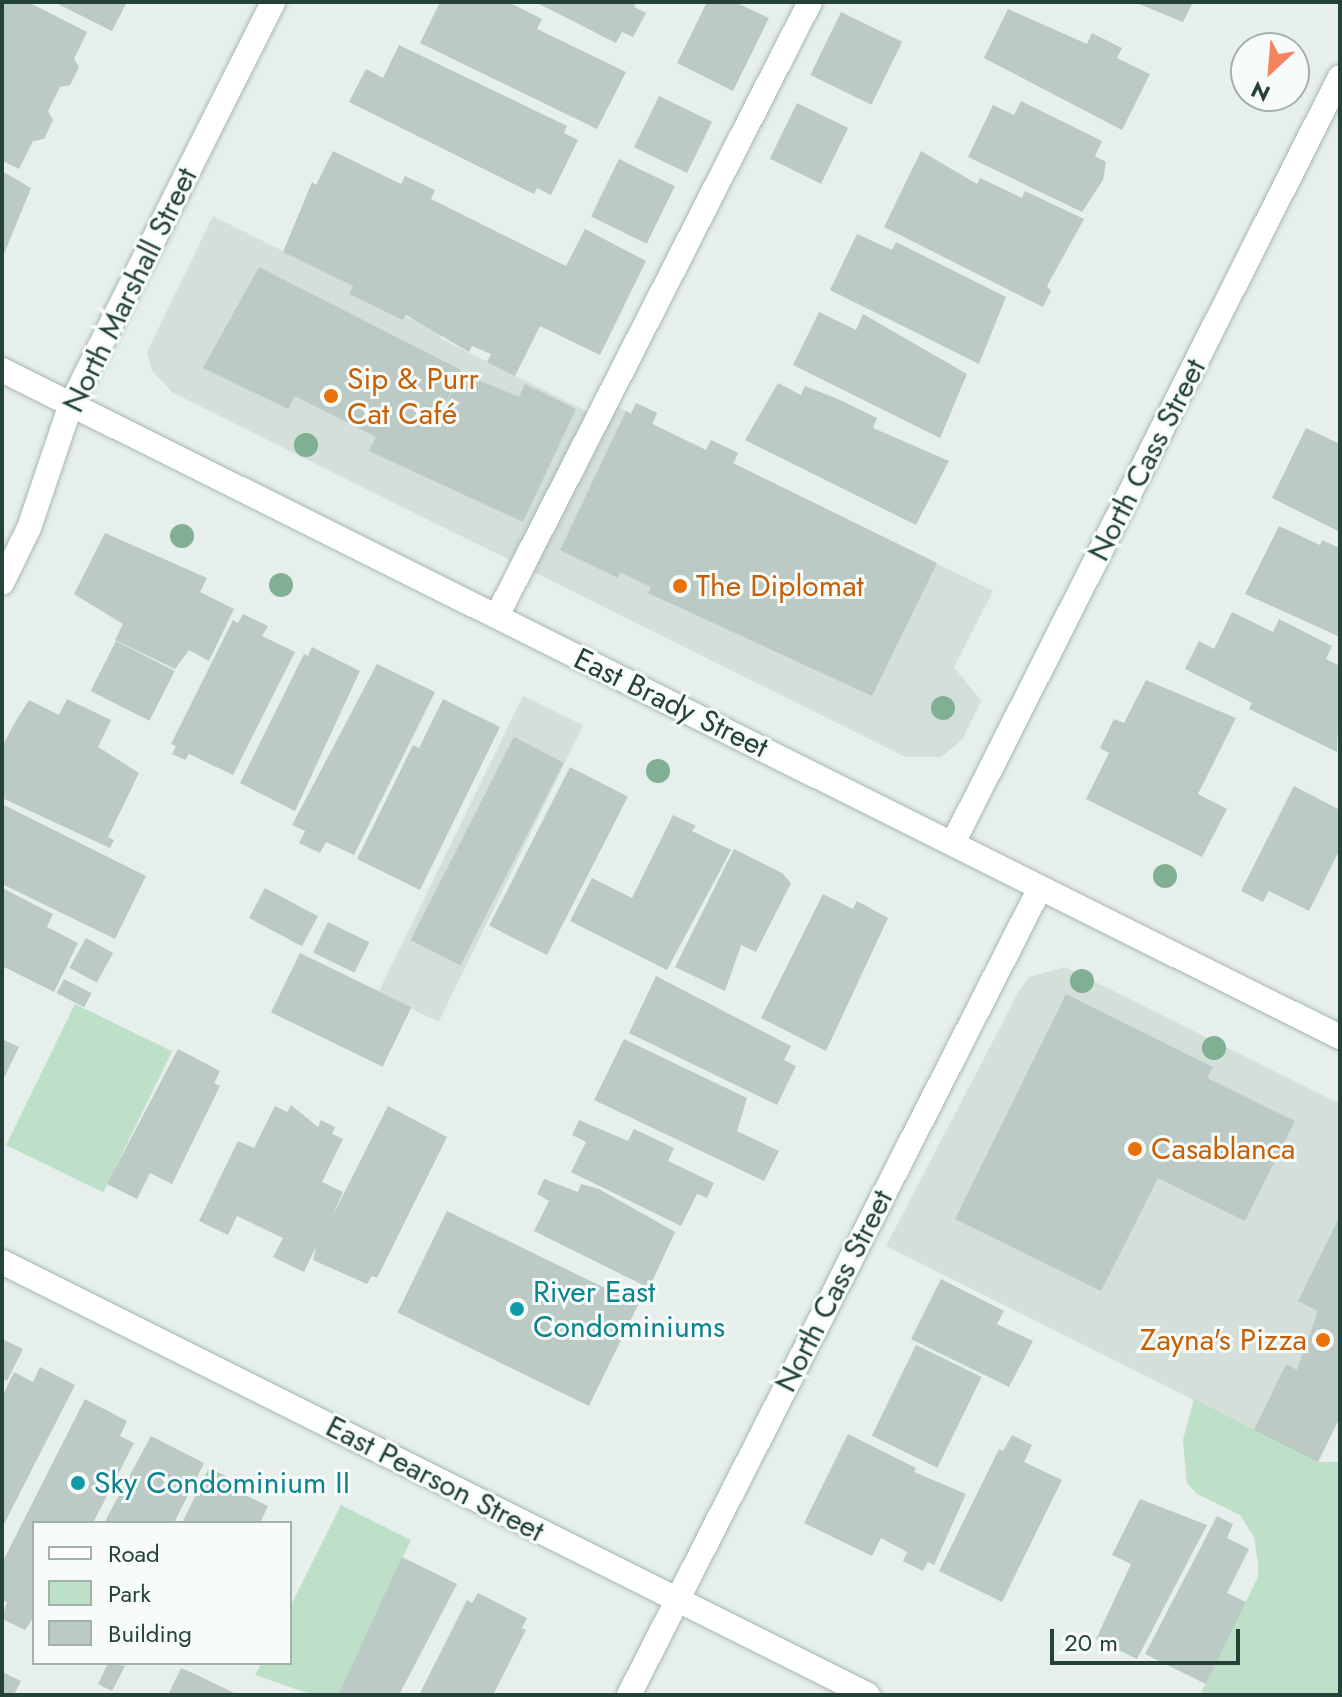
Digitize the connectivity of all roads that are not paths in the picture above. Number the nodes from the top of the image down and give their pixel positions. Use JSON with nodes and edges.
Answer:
{"nodes":[{"id":1,"x":273,"y":2,"type":"edge"},
{"id":2,"x":810,"y":2,"type":"edge"},
{"id":3,"x":1340,"y":77,"type":"edge"},
{"id":4,"x":2,"y":370,"type":"edge"},
{"id":5,"x":71,"y":404,"type":"junction"},
{"id":6,"x":2,"y":583,"type":"edge"},
{"id":7,"x":497,"y":616,"type":"junction"},
{"id":8,"x":953,"y":843,"type":"junction"},
{"id":9,"x":1040,"y":888,"type":"junction"},
{"id":10,"x":1340,"y":1037,"type":"edge"},
{"id":11,"x":2,"y":1262,"type":"edge"},
{"id":12,"x":677,"y":1600,"type":"junction"},
{"id":13,"x":629,"y":1695,"type":"edge"},
{"id":14,"x":868,"y":1695,"type":"edge"}],
"edges":[{"from":1,"to":5,"type":"street","name":"North Marshall Street"},
{"from":2,"to":7,"type":"street"},
{"from":3,"to":8,"type":"street","name":"North Cass Street"},
{"from":4,"to":5,"type":"street","name":"East Brady Street"},
{"from":5,"to":6,"type":"street","name":"North Marshall Street"},
{"from":5,"to":7,"type":"street","name":"East Brady Street"},
{"from":7,"to":8,"type":"street","name":"East Brady Street"},
{"from":8,"to":9,"type":"street","name":"East Brady Street"},
{"from":9,"to":10,"type":"street","name":"East Brady Street"},
{"from":9,"to":12,"type":"street","name":"North Cass Street"},
{"from":11,"to":12,"type":"street","name":"East Pearson Street"},
{"from":12,"to":13,"type":"street","name":"North Cass Street"},
{"from":12,"to":14,"type":"street","name":"East Pearson Street"}]}
